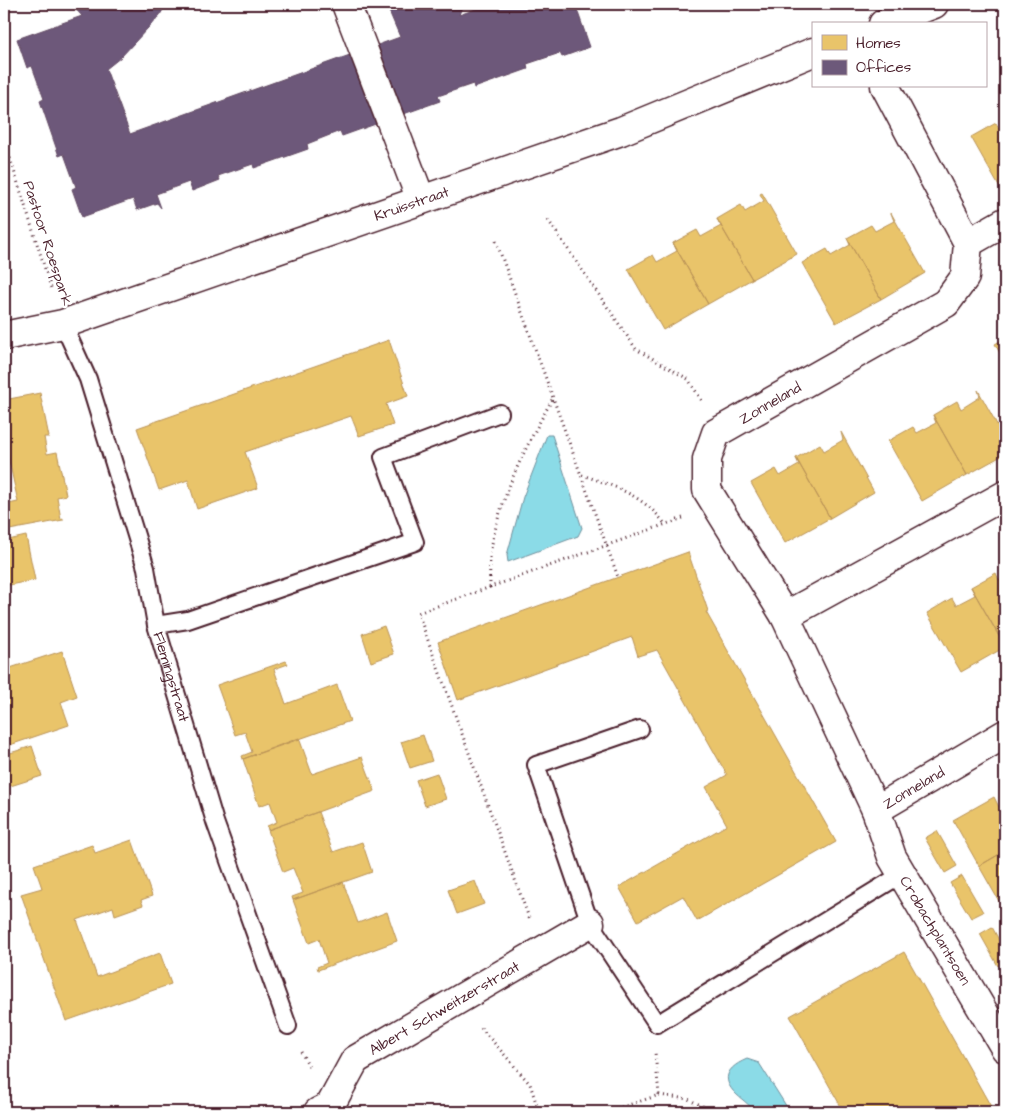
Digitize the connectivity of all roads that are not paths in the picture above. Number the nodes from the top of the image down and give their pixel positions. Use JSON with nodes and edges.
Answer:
{"nodes":[{"id":1,"x":346,"y":4,"type":"edge"},
{"id":2,"x":934,"y":4,"type":"edge"},
{"id":3,"x":888,"y":22,"type":"edge"},
{"id":4,"x":812,"y":52,"type":"edge"},
{"id":5,"x":886,"y":88,"type":"edge"},
{"id":6,"x":422,"y":200,"type":"junction"},
{"id":7,"x":1005,"y":222,"type":"edge"},
{"id":8,"x":968,"y":244,"type":"junction"},
{"id":9,"x":63,"y":324,"type":"junction"},
{"id":10,"x":4,"y":336,"type":"edge"},
{"id":11,"x":500,"y":413,"type":"dead end"},
{"id":12,"x":1005,"y":495,"type":"edge"},
{"id":13,"x":785,"y":616,"type":"junction"},
{"id":14,"x":156,"y":625,"type":"junction"},
{"id":15,"x":640,"y":729,"type":"dead end"},
{"id":16,"x":1005,"y":734,"type":"edge"},
{"id":17,"x":876,"y":810,"type":"junction"},
{"id":18,"x":902,"y":874,"type":"junction"},
{"id":19,"x":590,"y":923,"type":"junction"},
{"id":20,"x":288,"y":1026,"type":"dead end"},
{"id":21,"x":1005,"y":1048,"type":"edge"},
{"id":22,"x":332,"y":1110,"type":"edge"}],
"edges":[{"from":1,"to":6,"type":"street"},
{"from":2,"to":3,"type":"street"},
{"from":4,"to":6,"type":"street","name":"Kruisstraat"},
{"from":5,"to":8,"type":"street"},
{"from":6,"to":9,"type":"street","name":"Kruisstraat"},
{"from":7,"to":8,"type":"street"},
{"from":8,"to":13,"type":"street","name":"Zonneland"},
{"from":9,"to":10,"type":"street","name":"Kruisstraat"},
{"from":9,"to":14,"type":"lane","name":"Flemingstraat"},
{"from":11,"to":14,"type":"lane"},
{"from":12,"to":13,"type":"street"},
{"from":13,"to":17,"type":"street","name":"Zonneland"},
{"from":14,"to":20,"type":"lane","name":"Flemingstraat"},
{"from":15,"to":19,"type":"lane"},
{"from":16,"to":17,"type":"street","name":"Zonneland"},
{"from":17,"to":18,"type":"street","name":"Crobachplantsoen"},
{"from":18,"to":19,"type":"lane"},
{"from":18,"to":21,"type":"street","name":"Crobachplantsoen"},
{"from":19,"to":22,"type":"street","name":"Albert Schweitzerstraat"}]}
